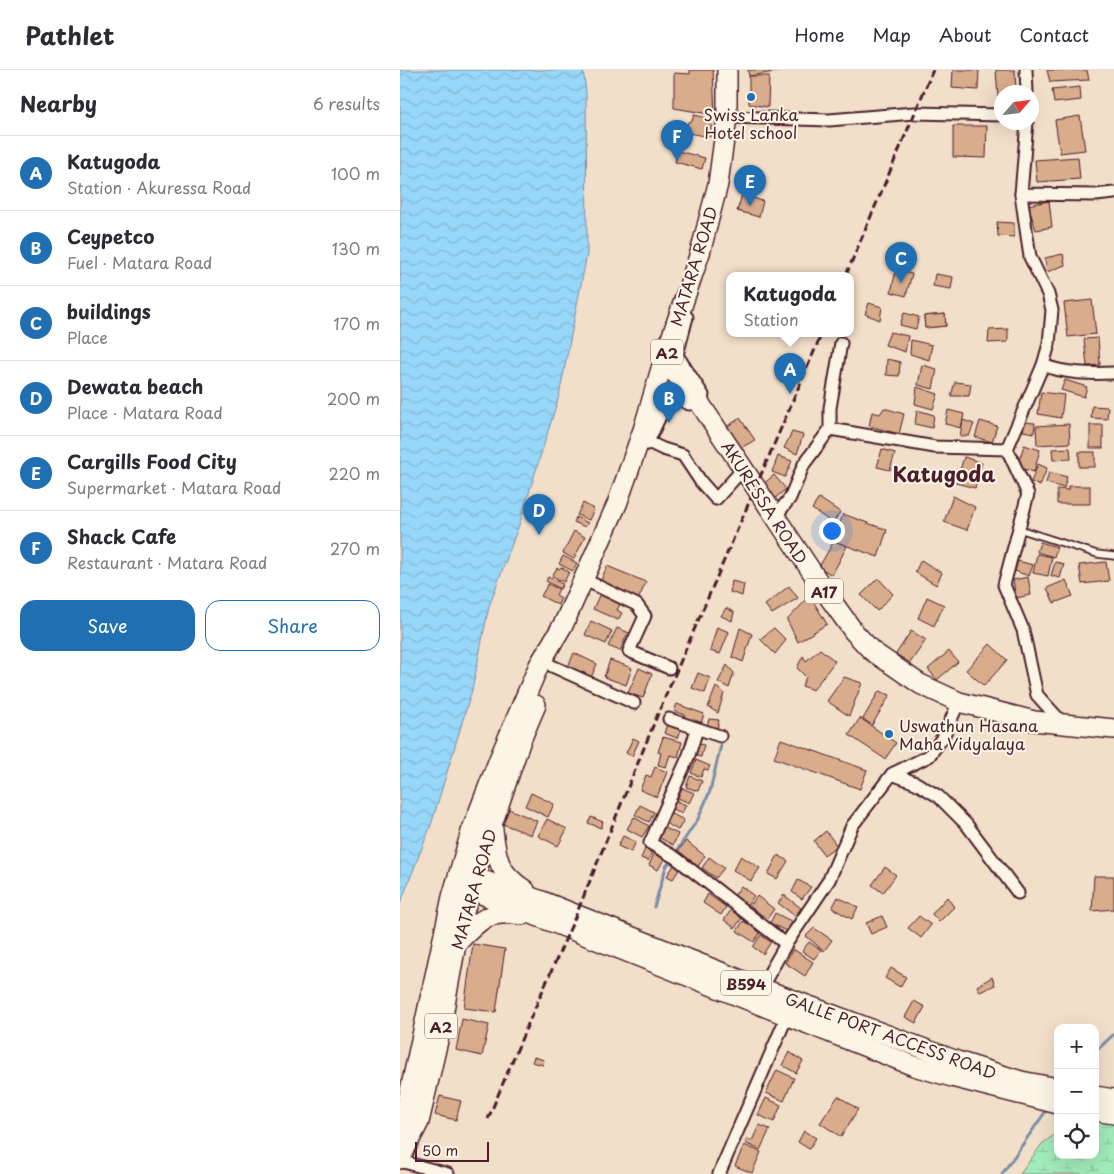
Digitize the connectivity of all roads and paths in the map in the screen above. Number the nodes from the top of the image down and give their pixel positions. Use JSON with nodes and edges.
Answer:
{"nodes":[{"id":1,"x":727,"y":70,"type":"edge"},
{"id":2,"x":1026,"y":70,"type":"edge"},
{"id":3,"x":1027,"y":85,"type":"edge"},
{"id":4,"x":994,"y":115,"type":"edge"},
{"id":5,"x":727,"y":117,"type":"junction"},
{"id":6,"x":1026,"y":130,"type":"edge"},
{"id":7,"x":1114,"y":193,"type":"edge"},
{"id":8,"x":1021,"y":194,"type":"junction"},
{"id":9,"x":700,"y":253,"type":"junction"},
{"id":10,"x":841,"y":343,"type":"dead end"},
{"id":11,"x":664,"y":362,"type":"junction"},
{"id":12,"x":1042,"y":365,"type":"junction"},
{"id":13,"x":1114,"y":373,"type":"edge"},
{"id":14,"x":697,"y":399,"type":"junction"},
{"id":15,"x":830,"y":429,"type":"junction"},
{"id":16,"x":648,"y":442,"type":"junction"},
{"id":17,"x":1007,"y":449,"type":"junction"},
{"id":18,"x":743,"y":470,"type":"junction"},
{"id":19,"x":775,"y":517,"type":"junction"},
{"id":20,"x":1020,"y":530,"type":"junction"},
{"id":21,"x":1114,"y":556,"type":"edge"},
{"id":22,"x":583,"y":580,"type":"junction"},
{"id":23,"x":564,"y":623,"type":"junction"},
{"id":24,"x":552,"y":666,"type":"junction"},
{"id":25,"x":669,"y":668,"type":"dead end"},
{"id":26,"x":958,"y":702,"type":"junction"},
{"id":27,"x":634,"y":703,"type":"dead end"},
{"id":28,"x":669,"y":719,"type":"dead end"},
{"id":29,"x":1058,"y":724,"type":"junction"},
{"id":30,"x":697,"y":729,"type":"junction"},
{"id":31,"x":1114,"y":729,"type":"edge"},
{"id":32,"x":720,"y":736,"type":"dead end"},
{"id":33,"x":892,"y":774,"type":"junction"},
{"id":34,"x":492,"y":821,"type":"junction"},
{"id":35,"x":465,"y":881,"type":"junction"},
{"id":36,"x":1018,"y":893,"type":"dead end"},
{"id":37,"x":542,"y":910,"type":"junction"},
{"id":38,"x":456,"y":944,"type":"junction"},
{"id":39,"x":786,"y":944,"type":"junction"},
{"id":40,"x":760,"y":988,"type":"junction"},
{"id":41,"x":787,"y":1016,"type":"junction"},
{"id":42,"x":1016,"y":1087,"type":"junction"},
{"id":43,"x":1054,"y":1088,"type":"edge"},
{"id":44,"x":1099,"y":1097,"type":"edge"},
{"id":45,"x":1114,"y":1099,"type":"edge"},
{"id":46,"x":1054,"y":1102,"type":"edge"},
{"id":47,"x":1099,"y":1112,"type":"edge"},
{"id":48,"x":1114,"y":1114,"type":"edge"},
{"id":49,"x":400,"y":1137,"type":"edge"},
{"id":50,"x":400,"y":1160,"type":"edge"},
{"id":51,"x":448,"y":1174,"type":"edge"},
{"id":52,"x":719,"y":1174,"type":"edge"}],
"edges":[{"from":1,"to":5,"type":"main road","name":"MATARA ROAD","number":"A2"},
{"from":2,"to":3,"type":"street"},
{"from":4,"to":5,"type":"street"},
{"from":5,"to":9,"type":"main road","name":"MATARA ROAD","number":"A2"},
{"from":6,"to":8,"type":"street"},
{"from":7,"to":8,"type":"street"},
{"from":8,"to":12,"type":"street"},
{"from":9,"to":11,"type":"main road","name":"MATARA ROAD","number":"A2"},
{"from":9,"to":14,"type":"street"},
{"from":10,"to":15,"type":"street"},
{"from":11,"to":14,"type":"main road","name":"AKURESSA ROAD","number":"A17"},
{"from":11,"to":22,"type":"main road","name":"MATARA ROAD","number":"A2"},
{"from":12,"to":13,"type":"street"},
{"from":12,"to":17,"type":"street"},
{"from":14,"to":16,"type":"street"},
{"from":14,"to":18,"type":"main road","name":"AKURESSA ROAD","number":"A17"},
{"from":15,"to":17,"type":"street"},
{"from":15,"to":19,"type":"street"},
{"from":16,"to":18,"type":"street"},
{"from":16,"to":22,"type":"street"},
{"from":17,"to":20,"type":"street"},
{"from":18,"to":19,"type":"main road","name":"AKURESSA ROAD","number":"A17"},
{"from":19,"to":26,"type":"main road","name":"AKURESSA ROAD","number":"A17"},
{"from":20,"to":21,"type":"lane"},
{"from":20,"to":29,"type":"street"},
{"from":22,"to":23,"type":"main road","name":"MATARA ROAD","number":"A2"},
{"from":22,"to":25,"type":"street"},
{"from":23,"to":24,"type":"main road","name":"MATARA ROAD","number":"A2"},
{"from":23,"to":35,"type":"main road","name":"MATARA ROAD","number":"A2"},
{"from":24,"to":27,"type":"street"},
{"from":24,"to":34,"type":"main road","name":"MATARA ROAD","number":"A2"},
{"from":26,"to":29,"type":"main road","name":"AKURESSA ROAD","number":"A17"},
{"from":26,"to":33,"type":"street"},
{"from":28,"to":30,"type":"street"},
{"from":29,"to":31,"type":"main road","name":"AKURESSA ROAD","number":"A17"},
{"from":30,"to":32,"type":"street"},
{"from":30,"to":39,"type":"street"},
{"from":33,"to":36,"type":"street"},
{"from":33,"to":39,"type":"street"},
{"from":34,"to":35,"type":"main road","name":"MATARA ROAD","number":"A2"},
{"from":34,"to":37,"type":"main road"},
{"from":35,"to":37,"type":"main road","name":"GALLE PORT ACCESS ROAD","number":"B594"},
{"from":35,"to":38,"type":"main road","name":"MATARA ROAD","number":"A2"},
{"from":35,"to":49,"type":"main road","name":"MATARA ROAD","number":"A2"},
{"from":37,"to":38,"type":"main road"},
{"from":37,"to":40,"type":"main road","name":"GALLE PORT ACCESS ROAD","number":"B594"},
{"from":37,"to":41,"type":"main road","name":"GALLE PORT ACCESS ROAD","number":"B594"},
{"from":38,"to":50,"type":"main road","name":"MATARA ROAD","number":"A2"},
{"from":39,"to":40,"type":"street"},
{"from":40,"to":42,"type":"main road","name":"GALLE PORT ACCESS ROAD","number":"B594"},
{"from":41,"to":42,"type":"main road","name":"GALLE PORT ACCESS ROAD","number":"B594"},
{"from":41,"to":52,"type":"street"},
{"from":42,"to":43,"type":"main road","name":"GALLE PORT ACCESS ROAD","number":"B594"},
{"from":42,"to":46,"type":"main road","name":"GALLE PORT ACCESS ROAD","number":"B594"},
{"from":44,"to":45,"type":"main road"},
{"from":47,"to":48,"type":"main road"},
{"from":50,"to":51,"type":"street"}]}
